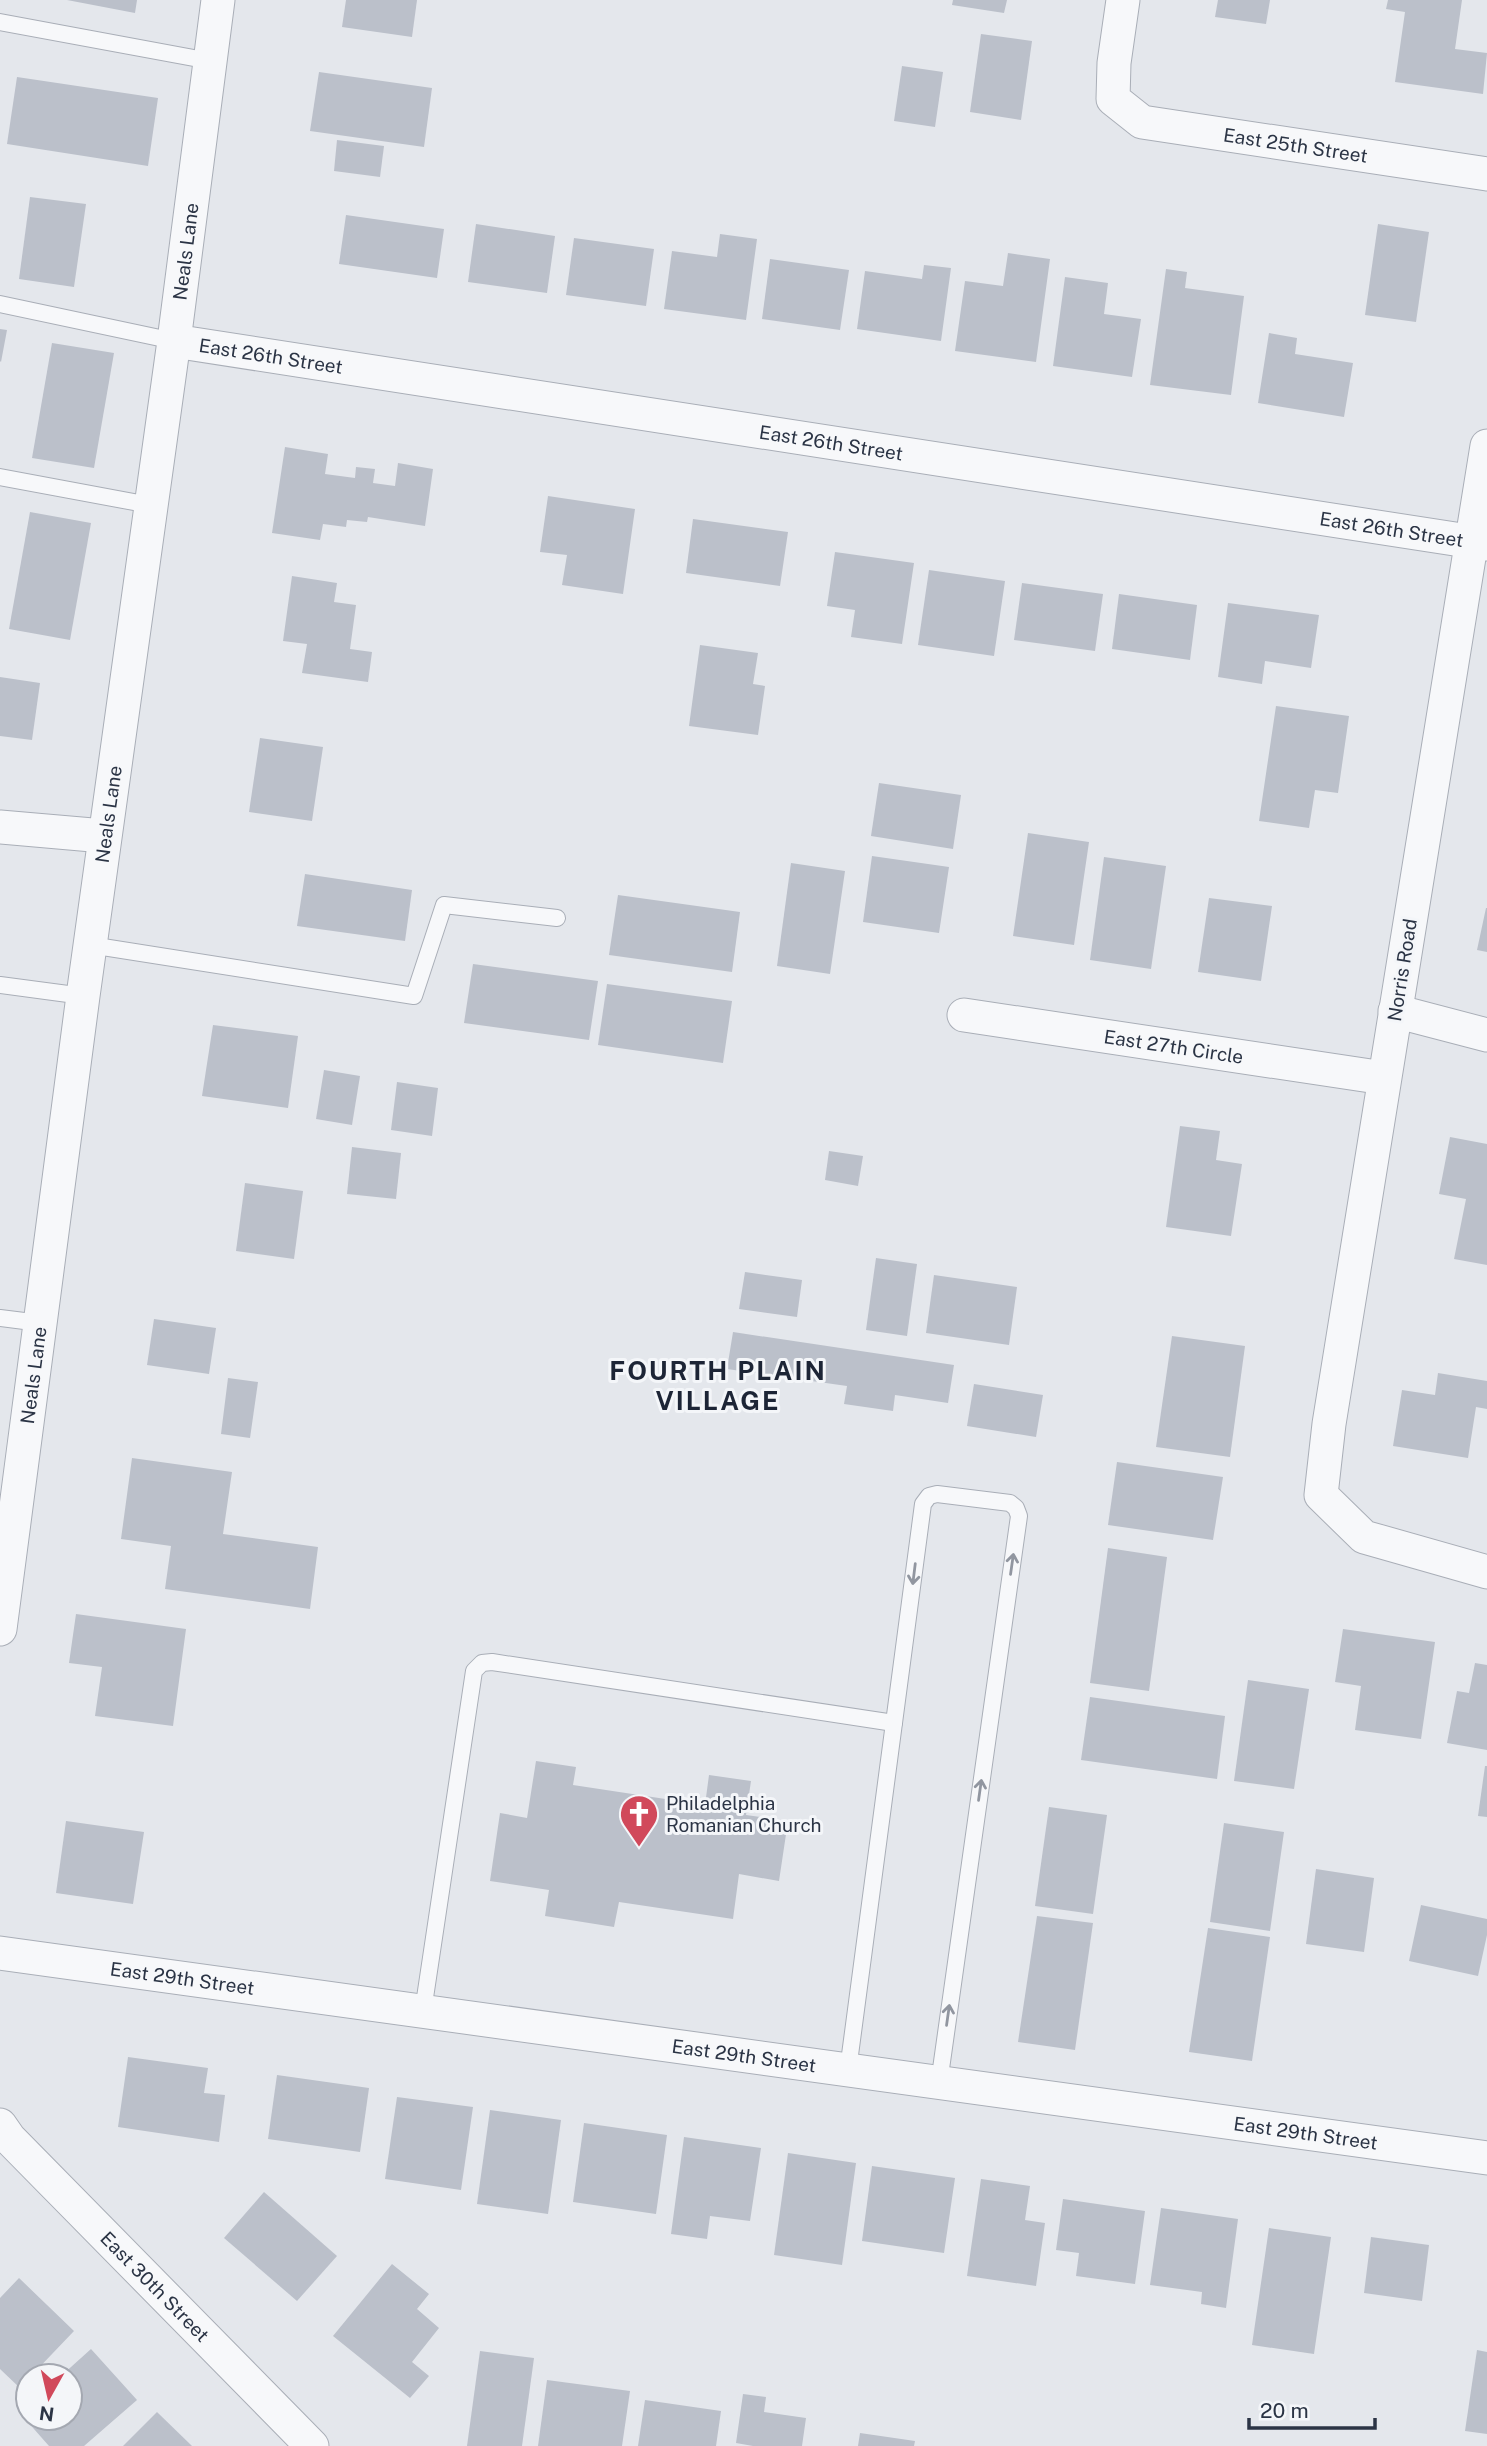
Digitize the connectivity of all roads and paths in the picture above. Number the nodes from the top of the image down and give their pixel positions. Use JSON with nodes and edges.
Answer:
{"nodes":[{"id":1,"x":218,"y":0,"type":"edge"},
{"id":2,"x":1122,"y":0,"type":"edge"},
{"id":3,"x":0,"y":22,"type":"edge"},
{"id":4,"x":210,"y":61,"type":"junction"},
{"id":5,"x":1487,"y":174,"type":"edge"},
{"id":6,"x":0,"y":304,"type":"edge"},
{"id":7,"x":174,"y":341,"type":"junction"},
{"id":8,"x":1487,"y":446,"type":"edge"},
{"id":9,"x":0,"y":477,"type":"edge"},
{"id":10,"x":150,"y":505,"type":"junction"},
{"id":11,"x":1479,"y":542,"type":"edge"},
{"id":12,"x":0,"y":827,"type":"edge"},
{"id":13,"x":104,"y":836,"type":"junction"},
{"id":14,"x":556,"y":918,"type":"dead end"},
{"id":15,"x":90,"y":945,"type":"junction"},
{"id":16,"x":0,"y":985,"type":"edge"},
{"id":17,"x":83,"y":996,"type":"junction"},
{"id":18,"x":1395,"y":1011,"type":"junction"},
{"id":19,"x":964,"y":1016,"type":"dead end"},
{"id":20,"x":1487,"y":1035,"type":"edge"},
{"id":21,"x":1384,"y":1078,"type":"junction"},
{"id":22,"x":0,"y":1318,"type":"edge"},
{"id":23,"x":40,"y":1323,"type":"junction"},
{"id":24,"x":1487,"y":1572,"type":"edge"},
{"id":25,"x":0,"y":1629,"type":"edge"},
{"id":26,"x":894,"y":1723,"type":"junction"},
{"id":27,"x":0,"y":1953,"type":"edge"},
{"id":28,"x":423,"y":2011,"type":"junction"},
{"id":29,"x":848,"y":2070,"type":"junction"},
{"id":30,"x":939,"y":2082,"type":"junction"},
{"id":31,"x":0,"y":2125,"type":"edge"},
{"id":32,"x":1487,"y":2158,"type":"edge"},
{"id":33,"x":313,"y":2446,"type":"edge"}],
"edges":[{"from":1,"to":4,"type":"street","name":"Neals Lane"},
{"from":2,"to":5,"type":"street","name":"East 25th Street"},
{"from":3,"to":4,"type":"lane"},
{"from":4,"to":7,"type":"street","name":"Neals Lane"},
{"from":6,"to":7,"type":"lane"},
{"from":7,"to":10,"type":"street","name":"Neals Lane"},
{"from":7,"to":11,"type":"street","name":"East 26th Street"},
{"from":8,"to":11,"type":"street","name":"Norris Road"},
{"from":9,"to":10,"type":"lane"},
{"from":10,"to":13,"type":"street","name":"Neals Lane"},
{"from":11,"to":18,"type":"street","name":"Norris Road"},
{"from":12,"to":13,"type":"street"},
{"from":13,"to":15,"type":"street","name":"Neals Lane"},
{"from":14,"to":15,"type":"lane"},
{"from":15,"to":17,"type":"street","name":"Neals Lane"},
{"from":16,"to":17,"type":"lane"},
{"from":17,"to":23,"type":"street","name":"Neals Lane"},
{"from":18,"to":20,"type":"street"},
{"from":18,"to":21,"type":"street","name":"Norris Road"},
{"from":19,"to":21,"type":"street","name":"East 27th Circle"},
{"from":21,"to":24,"type":"street","name":"Norris Road"},
{"from":22,"to":23,"type":"lane"},
{"from":23,"to":25,"type":"street","name":"Neals Lane"},
{"from":26,"to":28,"type":"lane"},
{"from":26,"to":29,"type":"lane"},
{"from":30,"to":26,"type":"lane","one_way":true},
{"from":27,"to":28,"type":"street","name":"East 29th Street"},
{"from":28,"to":29,"type":"street","name":"East 29th Street"},
{"from":29,"to":30,"type":"street","name":"East 29th Street"},
{"from":30,"to":32,"type":"street","name":"East 29th Street"},
{"from":31,"to":33,"type":"street","name":"East 30th Street"}]}
